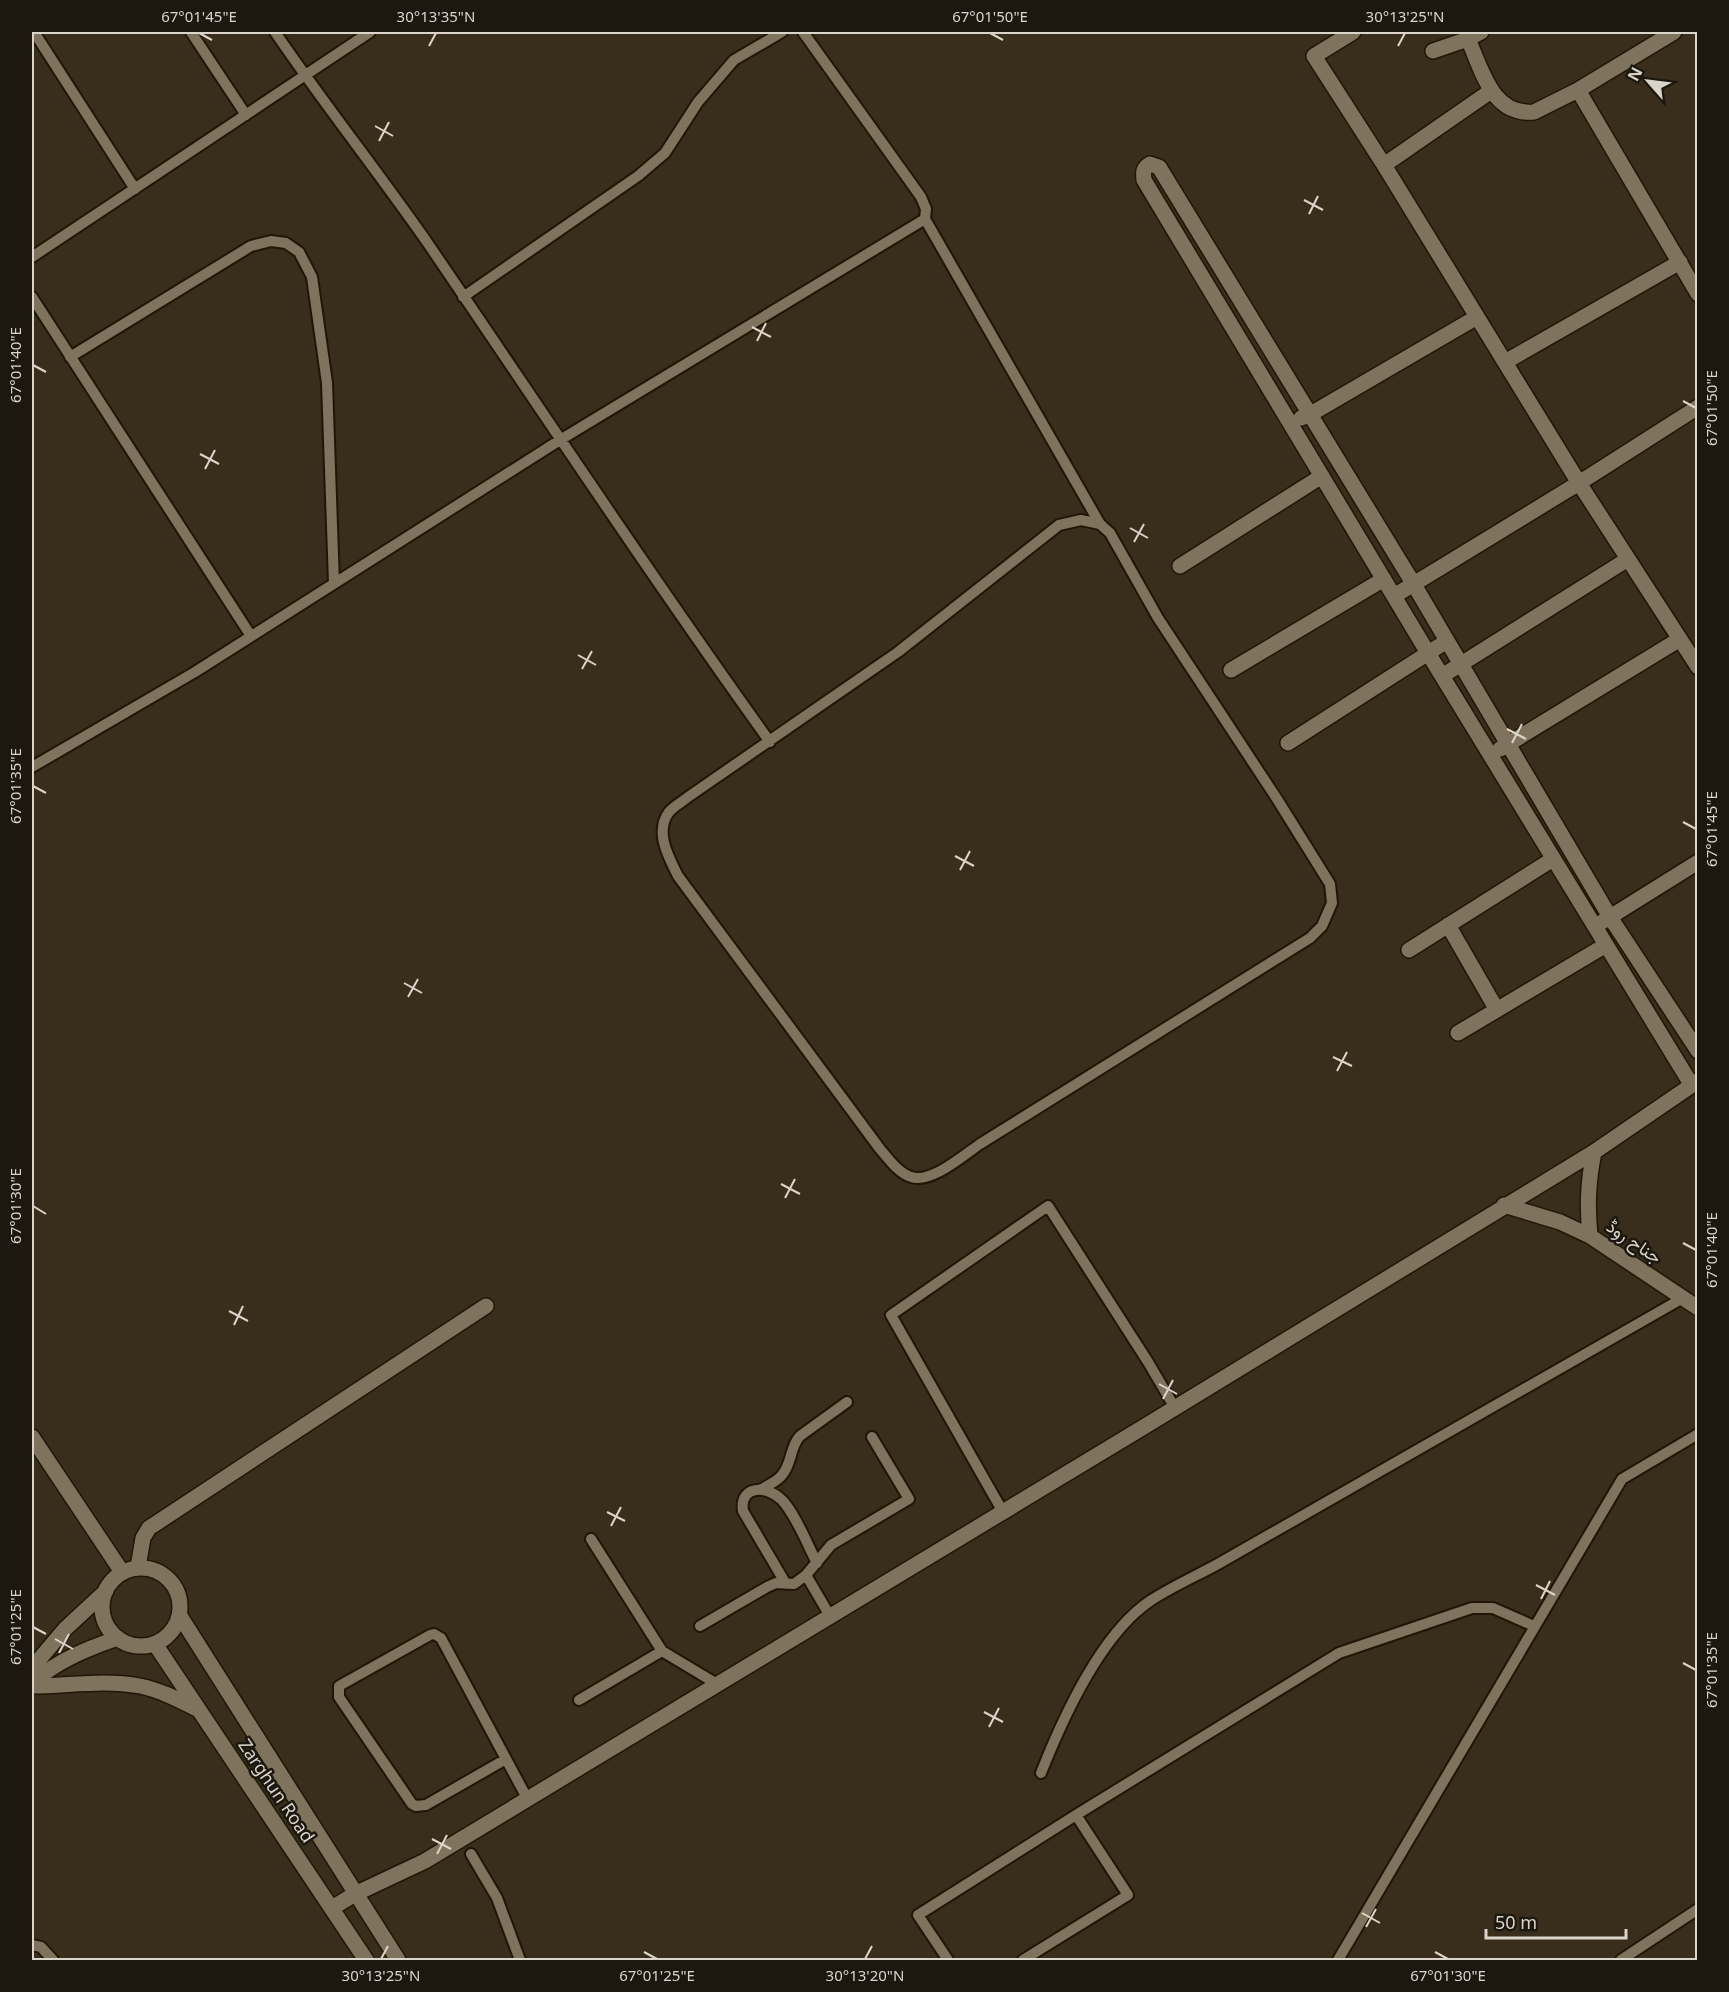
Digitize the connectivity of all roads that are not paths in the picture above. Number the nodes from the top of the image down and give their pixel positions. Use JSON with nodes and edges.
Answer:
{"nodes":[{"id":1,"x":34,"y":32,"type":"edge"},
{"id":2,"x":191,"y":32,"type":"edge"},
{"id":3,"x":275,"y":32,"type":"edge"},
{"id":4,"x":370,"y":32,"type":"edge"},
{"id":5,"x":782,"y":32,"type":"edge"},
{"id":6,"x":803,"y":32,"type":"edge"},
{"id":7,"x":1353,"y":32,"type":"edge"},
{"id":8,"x":1674,"y":32,"type":"edge"},
{"id":9,"x":1475,"y":35,"type":"edge"},
{"id":10,"x":1433,"y":51,"type":"dead end"},
{"id":11,"x":304,"y":74,"type":"junction"},
{"id":12,"x":1578,"y":90,"type":"junction"},
{"id":13,"x":1491,"y":91,"type":"junction"},
{"id":14,"x":246,"y":115,"type":"junction"},
{"id":15,"x":1384,"y":165,"type":"junction"},
{"id":16,"x":135,"y":189,"type":"junction"},
{"id":17,"x":925,"y":219,"type":"junction"},
{"id":18,"x":32,"y":257,"type":"edge"},
{"id":19,"x":1680,"y":262,"type":"junction"},
{"id":20,"x":1696,"y":287,"type":"edge"},
{"id":21,"x":32,"y":297,"type":"edge"},
{"id":22,"x":463,"y":297,"type":"junction"},
{"id":23,"x":1477,"y":317,"type":"junction"},
{"id":24,"x":70,"y":357,"type":"junction"},
{"id":25,"x":1505,"y":362,"type":"junction"},
{"id":26,"x":1698,"y":407,"type":"edge"},
{"id":27,"x":1309,"y":415,"type":"junction"},
{"id":28,"x":1290,"y":422,"type":"junction"},
{"id":29,"x":560,"y":440,"type":"junction"},
{"id":30,"x":1322,"y":476,"type":"junction"},
{"id":31,"x":1580,"y":483,"type":"junction"},
{"id":32,"x":1100,"y":524,"type":"junction"},
{"id":33,"x":1628,"y":559,"type":"junction"},
{"id":34,"x":1180,"y":566,"type":"dead end"},
{"id":35,"x":1384,"y":579,"type":"junction"},
{"id":36,"x":334,"y":583,"type":"junction"},
{"id":37,"x":1413,"y":583,"type":"junction"},
{"id":38,"x":1394,"y":596,"type":"junction"},
{"id":39,"x":251,"y":636,"type":"junction"},
{"id":40,"x":1680,"y":639,"type":"junction"},
{"id":41,"x":1447,"y":641,"type":"junction"},
{"id":42,"x":1428,"y":653,"type":"junction"},
{"id":43,"x":1461,"y":664,"type":"junction"},
{"id":44,"x":1698,"y":667,"type":"edge"},
{"id":45,"x":1231,"y":670,"type":"dead end"},
{"id":46,"x":1442,"y":676,"type":"junction"},
{"id":47,"x":770,"y":742,"type":"junction"},
{"id":48,"x":1288,"y":743,"type":"dead end"},
{"id":49,"x":1508,"y":745,"type":"junction"},
{"id":50,"x":1490,"y":755,"type":"junction"},
{"id":51,"x":32,"y":767,"type":"edge"},
{"id":52,"x":1553,"y":859,"type":"junction"},
{"id":53,"x":1698,"y":862,"type":"edge"},
{"id":54,"x":1610,"y":916,"type":"junction"},
{"id":55,"x":1448,"y":925,"type":"junction"},
{"id":56,"x":1595,"y":927,"type":"junction"},
{"id":57,"x":1606,"y":945,"type":"junction"},
{"id":58,"x":1409,"y":950,"type":"dead end"},
{"id":59,"x":1497,"y":1010,"type":"junction"},
{"id":60,"x":1458,"y":1034,"type":"dead end"},
{"id":61,"x":1698,"y":1050,"type":"edge"},
{"id":62,"x":1694,"y":1082,"type":"edge"},
{"id":63,"x":1594,"y":1152,"type":"junction"},
{"id":64,"x":1504,"y":1205,"type":"junction"},
{"id":65,"x":1590,"y":1236,"type":"junction"},
{"id":66,"x":1683,"y":1298,"type":"junction"},
{"id":67,"x":486,"y":1306,"type":"dead end"},
{"id":68,"x":1698,"y":1308,"type":"edge"},
{"id":69,"x":847,"y":1402,"type":"dead end"},
{"id":70,"x":1175,"y":1408,"type":"junction"},
{"id":71,"x":1698,"y":1434,"type":"edge"},
{"id":72,"x":32,"y":1437,"type":"edge"},
{"id":73,"x":872,"y":1437,"type":"dead end"},
{"id":74,"x":762,"y":1489,"type":"junction"},
{"id":75,"x":1003,"y":1512,"type":"junction"},
{"id":76,"x":591,"y":1539,"type":"dead end"},
{"id":77,"x":817,"y":1563,"type":"junction"},
{"id":78,"x":138,"y":1567,"type":"junction"},
{"id":79,"x":122,"y":1572,"type":"junction"},
{"id":80,"x":806,"y":1575,"type":"junction"},
{"id":81,"x":786,"y":1584,"type":"junction"},
{"id":82,"x":105,"y":1592,"type":"junction"},
{"id":83,"x":180,"y":1616,"type":"junction"},
{"id":84,"x":830,"y":1616,"type":"junction"},
{"id":85,"x":700,"y":1626,"type":"dead end"},
{"id":86,"x":1534,"y":1626,"type":"junction"},
{"id":87,"x":117,"y":1638,"type":"junction"},
{"id":88,"x":154,"y":1644,"type":"junction"},
{"id":89,"x":662,"y":1651,"type":"junction"},
{"id":90,"x":32,"y":1668,"type":"edge"},
{"id":91,"x":32,"y":1684,"type":"edge"},
{"id":92,"x":717,"y":1684,"type":"junction"},
{"id":93,"x":579,"y":1700,"type":"dead end"},
{"id":94,"x":197,"y":1709,"type":"junction"},
{"id":95,"x":506,"y":1759,"type":"junction"},
{"id":96,"x":1041,"y":1773,"type":"dead end"},
{"id":97,"x":528,"y":1798,"type":"junction"},
{"id":98,"x":1076,"y":1815,"type":"junction"},
{"id":99,"x":471,"y":1854,"type":"dead end"},
{"id":100,"x":355,"y":1894,"type":"junction"},
{"id":101,"x":332,"y":1908,"type":"junction"},
{"id":102,"x":1698,"y":1909,"type":"edge"},
{"id":103,"x":32,"y":1945,"type":"edge"},
{"id":104,"x":53,"y":1960,"type":"edge"},
{"id":105,"x":366,"y":1960,"type":"edge"},
{"id":106,"x":398,"y":1960,"type":"edge"},
{"id":107,"x":520,"y":1960,"type":"edge"},
{"id":108,"x":948,"y":1960,"type":"edge"},
{"id":109,"x":1023,"y":1960,"type":"edge"},
{"id":110,"x":1338,"y":1960,"type":"edge"},
{"id":111,"x":1621,"y":1960,"type":"edge"}],
"edges":[{"from":1,"to":16,"type":"lane"},
{"from":2,"to":14,"type":"lane"},
{"from":3,"to":11,"type":"lane"},
{"from":4,"to":11,"type":"lane"},
{"from":5,"to":22,"type":"lane"},
{"from":6,"to":17,"type":"lane"},
{"from":7,"to":15,"type":"street"},
{"from":8,"to":12,"type":"street"},
{"from":9,"to":10,"type":"street"},
{"from":9,"to":13,"type":"street"},
{"from":11,"to":14,"type":"lane"},
{"from":11,"to":22,"type":"lane"},
{"from":12,"to":13,"type":"street"},
{"from":12,"to":19,"type":"street"},
{"from":13,"to":15,"type":"street"},
{"from":14,"to":16,"type":"lane"},
{"from":15,"to":23,"type":"street"},
{"from":16,"to":18,"type":"lane"},
{"from":17,"to":29,"type":"lane"},
{"from":17,"to":32,"type":"lane"},
{"from":19,"to":20,"type":"street"},
{"from":19,"to":25,"type":"street"},
{"from":21,"to":24,"type":"lane"},
{"from":22,"to":29,"type":"lane"},
{"from":23,"to":25,"type":"street"},
{"from":23,"to":27,"type":"street"},
{"from":24,"to":36,"type":"lane"},
{"from":24,"to":39,"type":"lane"},
{"from":25,"to":31,"type":"street"},
{"from":26,"to":31,"type":"street"},
{"from":27,"to":28,"type":"street"},
{"from":27,"to":28,"type":"street"},
{"from":27,"to":37,"type":"street"},
{"from":28,"to":30,"type":"street"},
{"from":29,"to":36,"type":"lane"},
{"from":29,"to":47,"type":"lane"},
{"from":30,"to":34,"type":"street"},
{"from":30,"to":35,"type":"street"},
{"from":31,"to":33,"type":"street"},
{"from":31,"to":37,"type":"street"},
{"from":32,"to":47,"type":"lane"},
{"from":32,"to":47,"type":"lane"},
{"from":33,"to":40,"type":"street"},
{"from":33,"to":43,"type":"street"},
{"from":35,"to":38,"type":"street"},
{"from":35,"to":45,"type":"street"},
{"from":36,"to":39,"type":"lane"},
{"from":37,"to":38,"type":"street"},
{"from":37,"to":41,"type":"street"},
{"from":38,"to":42,"type":"street"},
{"from":39,"to":51,"type":"lane"},
{"from":40,"to":44,"type":"street"},
{"from":40,"to":49,"type":"street"},
{"from":41,"to":42,"type":"street"},
{"from":41,"to":43,"type":"street"},
{"from":42,"to":46,"type":"street"},
{"from":42,"to":48,"type":"street"},
{"from":43,"to":46,"type":"street"},
{"from":43,"to":49,"type":"street"},
{"from":46,"to":50,"type":"street"},
{"from":49,"to":50,"type":"street"},
{"from":49,"to":54,"type":"street"},
{"from":50,"to":52,"type":"street"},
{"from":52,"to":55,"type":"street"},
{"from":52,"to":56,"type":"street"},
{"from":53,"to":54,"type":"street"},
{"from":54,"to":56,"type":"street"},
{"from":54,"to":61,"type":"street"},
{"from":55,"to":58,"type":"street"},
{"from":55,"to":59,"type":"street"},
{"from":56,"to":57,"type":"street"},
{"from":57,"to":59,"type":"street"},
{"from":57,"to":62,"type":"street"},
{"from":59,"to":60,"type":"street"},
{"from":62,"to":63,"type":"street"},
{"from":63,"to":64,"type":"street"},
{"from":63,"to":65,"type":"street","name":"جناح روڈ"},
{"from":64,"to":65,"type":"street"},
{"from":64,"to":70,"type":"street"},
{"from":65,"to":66,"type":"street","name":"جناح روڈ"},
{"from":66,"to":68,"type":"street","name":"جناح روڈ"},
{"from":66,"to":96,"type":"lane"},
{"from":67,"to":78,"type":"street"},
{"from":69,"to":74,"type":"lane"},
{"from":70,"to":75,"type":"street"},
{"from":70,"to":75,"type":"lane"},
{"from":71,"to":86,"type":"lane"},
{"from":72,"to":79,"type":"street"},
{"from":73,"to":77,"type":"lane"},
{"from":74,"to":77,"type":"lane"},
{"from":74,"to":81,"type":"lane"},
{"from":75,"to":84,"type":"street"},
{"from":76,"to":89,"type":"lane"},
{"from":77,"to":80,"type":"lane"},
{"from":78,"to":79,"type":"street"},
{"from":78,"to":83,"type":"street"},
{"from":79,"to":82,"type":"street"},
{"from":80,"to":81,"type":"lane"},
{"from":80,"to":84,"type":"lane"},
{"from":81,"to":85,"type":"lane"},
{"from":82,"to":87,"type":"street"},
{"from":82,"to":90,"type":"street"},
{"from":83,"to":88,"type":"street"},
{"from":83,"to":100,"type":"street"},
{"from":84,"to":92,"type":"street"},
{"from":86,"to":98,"type":"lane"},
{"from":86,"to":110,"type":"lane"},
{"from":87,"to":88,"type":"street"},
{"from":87,"to":91,"type":"street"},
{"from":88,"to":94,"type":"street","name":"Zarghun Road"},
{"from":89,"to":92,"type":"lane"},
{"from":89,"to":93,"type":"lane"},
{"from":91,"to":94,"type":"street"},
{"from":92,"to":97,"type":"street"},
{"from":94,"to":101,"type":"street","name":"Zarghun Road"},
{"from":95,"to":95,"type":"lane"},
{"from":95,"to":97,"type":"lane"},
{"from":97,"to":100,"type":"street"},
{"from":98,"to":108,"type":"lane"},
{"from":98,"to":109,"type":"lane"},
{"from":99,"to":107,"type":"lane"},
{"from":100,"to":101,"type":"street"},
{"from":100,"to":106,"type":"street"},
{"from":101,"to":105,"type":"street","name":"Zarghun Road"},
{"from":102,"to":111,"type":"lane"},
{"from":103,"to":104,"type":"lane"}]}
